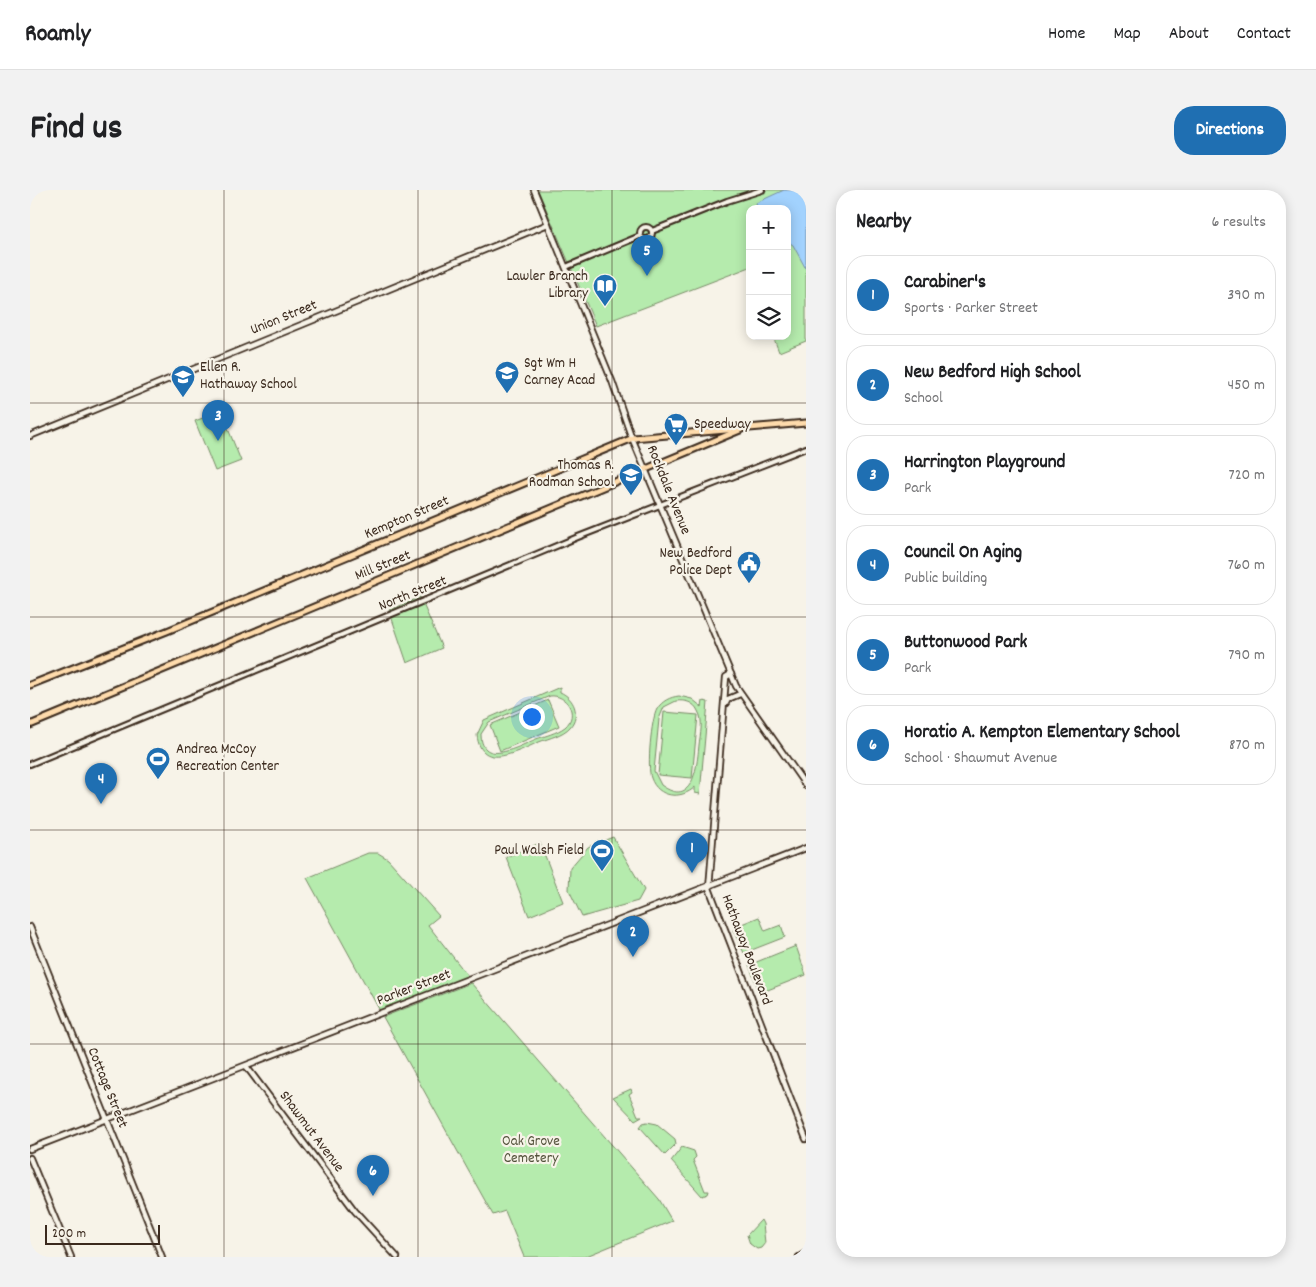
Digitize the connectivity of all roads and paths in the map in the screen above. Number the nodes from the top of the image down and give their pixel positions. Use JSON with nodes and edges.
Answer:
{"nodes":[{"id":1,"x":534,"y":190,"type":"edge"},
{"id":2,"x":762,"y":190,"type":"edge"},
{"id":3,"x":548,"y":224,"type":"junction"},
{"id":4,"x":652,"y":231,"type":"junction"},
{"id":5,"x":640,"y":236,"type":"junction"},
{"id":6,"x":566,"y":267,"type":"junction"},
{"id":7,"x":806,"y":423,"type":"edge"},
{"id":8,"x":745,"y":428,"type":"junction"},
{"id":9,"x":30,"y":436,"type":"edge"},
{"id":10,"x":633,"y":438,"type":"junction"},
{"id":11,"x":806,"y":448,"type":"edge"},
{"id":12,"x":647,"y":470,"type":"junction"},
{"id":13,"x":661,"y":505,"type":"junction"},
{"id":14,"x":731,"y":674,"type":"junction"},
{"id":15,"x":30,"y":685,"type":"edge"},
{"id":16,"x":740,"y":694,"type":"junction"},
{"id":17,"x":726,"y":703,"type":"junction"},
{"id":18,"x":30,"y":725,"type":"edge"},
{"id":19,"x":30,"y":764,"type":"edge"},
{"id":20,"x":806,"y":786,"type":"edge"},
{"id":21,"x":806,"y":848,"type":"edge"},
{"id":22,"x":709,"y":886,"type":"junction"},
{"id":23,"x":30,"y":927,"type":"edge"},
{"id":24,"x":246,"y":1066,"type":"junction"},
{"id":25,"x":106,"y":1120,"type":"junction"},
{"id":26,"x":806,"y":1139,"type":"edge"},
{"id":27,"x":30,"y":1150,"type":"edge"},
{"id":28,"x":30,"y":1158,"type":"edge"},
{"id":29,"x":806,"y":1254,"type":"edge"},
{"id":30,"x":70,"y":1257,"type":"edge"},
{"id":31,"x":162,"y":1257,"type":"edge"},
{"id":32,"x":396,"y":1257,"type":"edge"},
{"id":33,"x":798,"y":1257,"type":"edge"}],
"edges":[{"from":1,"to":3,"type":"main road","name":"Rockdale Avenue"},
{"from":2,"to":4,"type":"street"},
{"from":3,"to":6,"type":"main road","name":"Rockdale Avenue"},
{"from":3,"to":9,"type":"main road","name":"Union Street"},
{"from":4,"to":5,"type":"street"},
{"from":4,"to":5,"type":"street"},
{"from":5,"to":6,"type":"street"},
{"from":6,"to":10,"type":"main road","name":"Rockdale Avenue"},
{"from":7,"to":8,"type":"main road","name":"Kempton Street"},
{"from":8,"to":10,"type":"main road","name":"Kempton Street"},
{"from":8,"to":12,"type":"main road","name":"Mill Street"},
{"from":10,"to":12,"type":"main road","name":"Rockdale Avenue"},
{"from":10,"to":15,"type":"main road","name":"Kempton Street"},
{"from":11,"to":13,"type":"street","name":"North Street"},
{"from":12,"to":13,"type":"main road","name":"Rockdale Avenue"},
{"from":12,"to":18,"type":"main road","name":"Mill Street"},
{"from":13,"to":14,"type":"main road","name":"Rockdale Avenue"},
{"from":13,"to":19,"type":"street","name":"North Street"},
{"from":14,"to":16,"type":"main road","name":"Rockdale Avenue"},
{"from":14,"to":17,"type":"main road","name":"Hathaway Boulevard"},
{"from":16,"to":17,"type":"main road"},
{"from":16,"to":20,"type":"main road","name":"Rockdale Avenue"},
{"from":17,"to":22,"type":"main road","name":"Hathaway Boulevard"},
{"from":21,"to":22,"type":"main road","name":"Parker Street"},
{"from":22,"to":24,"type":"main road","name":"Parker Street"},
{"from":22,"to":26,"type":"main road","name":"Hathaway Boulevard"},
{"from":23,"to":25,"type":"main road","name":"Cottage Street"},
{"from":24,"to":25,"type":"main road","name":"Parker Street"},
{"from":24,"to":32,"type":"main road","name":"Shawmut Avenue"},
{"from":25,"to":27,"type":"main road","name":"Parker Street"},
{"from":25,"to":31,"type":"main road","name":"Cottage Street"},
{"from":28,"to":30,"type":"main road"},
{"from":29,"to":33,"type":"street"}]}
